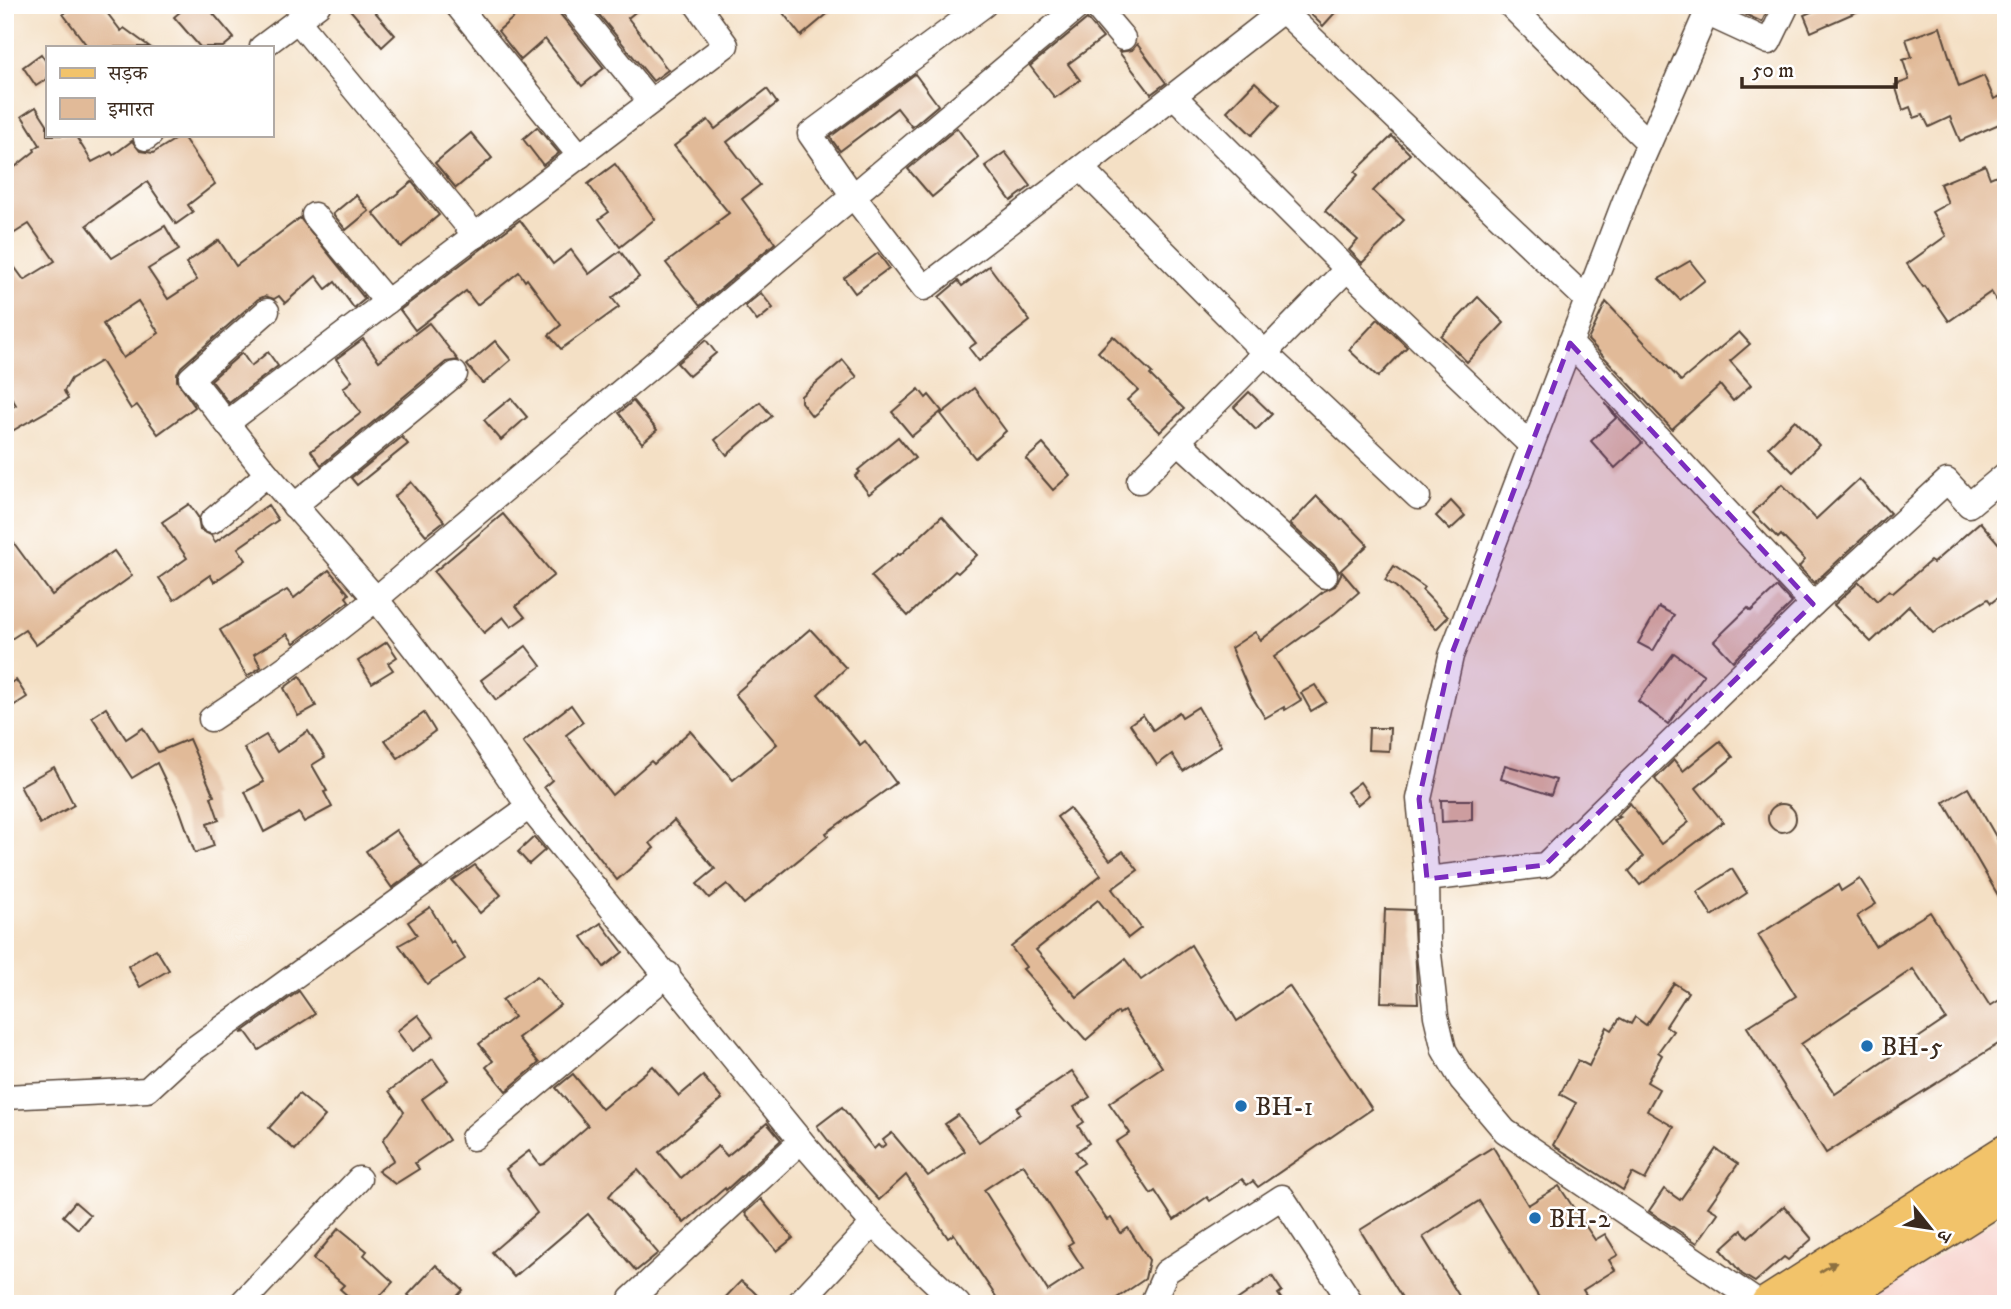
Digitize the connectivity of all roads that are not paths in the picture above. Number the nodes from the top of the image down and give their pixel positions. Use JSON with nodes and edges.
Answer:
{"nodes":[{"id":1,"x":318,"y":5,"type":"edge"},
{"id":2,"x":457,"y":5,"type":"edge"},
{"id":3,"x":572,"y":5,"type":"edge"},
{"id":4,"x":697,"y":5,"type":"edge"},
{"id":5,"x":984,"y":5,"type":"edge"},
{"id":6,"x":1080,"y":5,"type":"edge"},
{"id":7,"x":1095,"y":5,"type":"edge"},
{"id":8,"x":1510,"y":5,"type":"edge"},
{"id":9,"x":1787,"y":5,"type":"edge"},
{"id":10,"x":1279,"y":8,"type":"edge"},
{"id":11,"x":1708,"y":9,"type":"edge"},
{"id":12,"x":298,"y":20,"type":"junction"},
{"id":13,"x":1122,"y":38,"type":"dead end"},
{"id":14,"x":263,"y":46,"type":"edge"},
{"id":15,"x":1174,"y":96,"type":"junction"},
{"id":16,"x":650,"y":101,"type":"junction"},
{"id":17,"x":1649,"y":143,"type":"junction"},
{"id":18,"x":580,"y":156,"type":"junction"},
{"id":19,"x":1081,"y":169,"type":"junction"},
{"id":20,"x":853,"y":197,"type":"junction"},
{"id":21,"x":314,"y":215,"type":"dead end"},
{"id":22,"x":476,"y":236,"type":"junction"},
{"id":23,"x":1347,"y":269,"type":"junction"},
{"id":24,"x":1586,"y":299,"type":"junction"},
{"id":25,"x":387,"y":302,"type":"junction"},
{"id":26,"x":267,"y":311,"type":"dead end"},
{"id":27,"x":1570,"y":343,"type":"junction"},
{"id":28,"x":1264,"y":352,"type":"junction"},
{"id":29,"x":455,"y":374,"type":"dead end"},
{"id":30,"x":227,"y":423,"type":"junction"},
{"id":31,"x":1179,"y":442,"type":"junction"},
{"id":32,"x":1531,"y":445,"type":"junction"},
{"id":33,"x":267,"y":474,"type":"junction"},
{"id":34,"x":2006,"y":474,"type":"edge"},
{"id":35,"x":1139,"y":481,"type":"dead end"},
{"id":36,"x":1419,"y":497,"type":"dead end"},
{"id":37,"x":294,"y":506,"type":"junction"},
{"id":38,"x":212,"y":521,"type":"dead end"},
{"id":39,"x":1325,"y":576,"type":"dead end"},
{"id":40,"x":377,"y":600,"type":"junction"},
{"id":41,"x":1813,"y":604,"type":"junction"},
{"id":42,"x":211,"y":719,"type":"dead end"},
{"id":43,"x":529,"y":807,"type":"junction"},
{"id":44,"x":1427,"y":879,"type":"junction"},
{"id":45,"x":668,"y":974,"type":"junction"},
{"id":46,"x":5,"y":1097,"type":"edge"},
{"id":47,"x":473,"y":1138,"type":"dead end"},
{"id":48,"x":801,"y":1141,"type":"junction"},
{"id":49,"x":2002,"y":1175,"type":"edge"},
{"id":50,"x":359,"y":1179,"type":"dead end"},
{"id":51,"x":873,"y":1224,"type":"junction"},
{"id":52,"x":631,"y":1299,"type":"dead end"},
{"id":53,"x":241,"y":1304,"type":"edge"},
{"id":54,"x":798,"y":1304,"type":"edge"},
{"id":55,"x":958,"y":1304,"type":"edge"},
{"id":56,"x":1152,"y":1304,"type":"edge"},
{"id":57,"x":1352,"y":1304,"type":"edge"},
{"id":58,"x":1760,"y":1304,"type":"edge"},
{"id":59,"x":1770,"y":1304,"type":"edge"},
{"id":60,"x":1827,"y":1304,"type":"edge"}],
"edges":[{"from":1,"to":12,"type":"street"},
{"from":2,"to":18,"type":"street"},
{"from":3,"to":16,"type":"street"},
{"from":4,"to":16,"type":"street"},
{"from":5,"to":20,"type":"street"},
{"from":6,"to":20,"type":"street"},
{"from":7,"to":13,"type":"street"},
{"from":8,"to":17,"type":"street"},
{"from":9,"to":11,"type":"street"},
{"from":10,"to":15,"type":"street"},
{"from":10,"to":24,"type":"street"},
{"from":11,"to":17,"type":"street"},
{"from":12,"to":14,"type":"street"},
{"from":12,"to":22,"type":"street"},
{"from":15,"to":19,"type":"street"},
{"from":15,"to":23,"type":"street"},
{"from":16,"to":18,"type":"street"},
{"from":17,"to":24,"type":"street"},
{"from":18,"to":22,"type":"street"},
{"from":19,"to":20,"type":"street"},
{"from":19,"to":28,"type":"street"},
{"from":20,"to":40,"type":"street"},
{"from":21,"to":25,"type":"street"},
{"from":22,"to":25,"type":"street"},
{"from":23,"to":28,"type":"street"},
{"from":23,"to":32,"type":"street"},
{"from":24,"to":27,"type":"street"},
{"from":25,"to":30,"type":"street"},
{"from":26,"to":30,"type":"street"},
{"from":27,"to":32,"type":"street"},
{"from":27,"to":41,"type":"street"},
{"from":28,"to":31,"type":"street"},
{"from":28,"to":36,"type":"street"},
{"from":29,"to":37,"type":"street"},
{"from":30,"to":33,"type":"street"},
{"from":31,"to":35,"type":"street"},
{"from":31,"to":39,"type":"street"},
{"from":32,"to":44,"type":"street"},
{"from":33,"to":37,"type":"street"},
{"from":33,"to":38,"type":"street"},
{"from":34,"to":41,"type":"street"},
{"from":37,"to":40,"type":"street"},
{"from":40,"to":42,"type":"street"},
{"from":40,"to":43,"type":"street"},
{"from":41,"to":44,"type":"street"},
{"from":43,"to":45,"type":"street"},
{"from":43,"to":46,"type":"street"},
{"from":44,"to":58,"type":"street"},
{"from":45,"to":47,"type":"street"},
{"from":45,"to":48,"type":"street"},
{"from":48,"to":51,"type":"street"},
{"from":48,"to":52,"type":"street"},
{"from":59,"to":49,"type":"main road","one_way":true},
{"from":49,"to":60,"type":"main road"},
{"from":50,"to":53,"type":"street"},
{"from":51,"to":54,"type":"street"},
{"from":51,"to":55,"type":"street"},
{"from":56,"to":57,"type":"street"}]}
